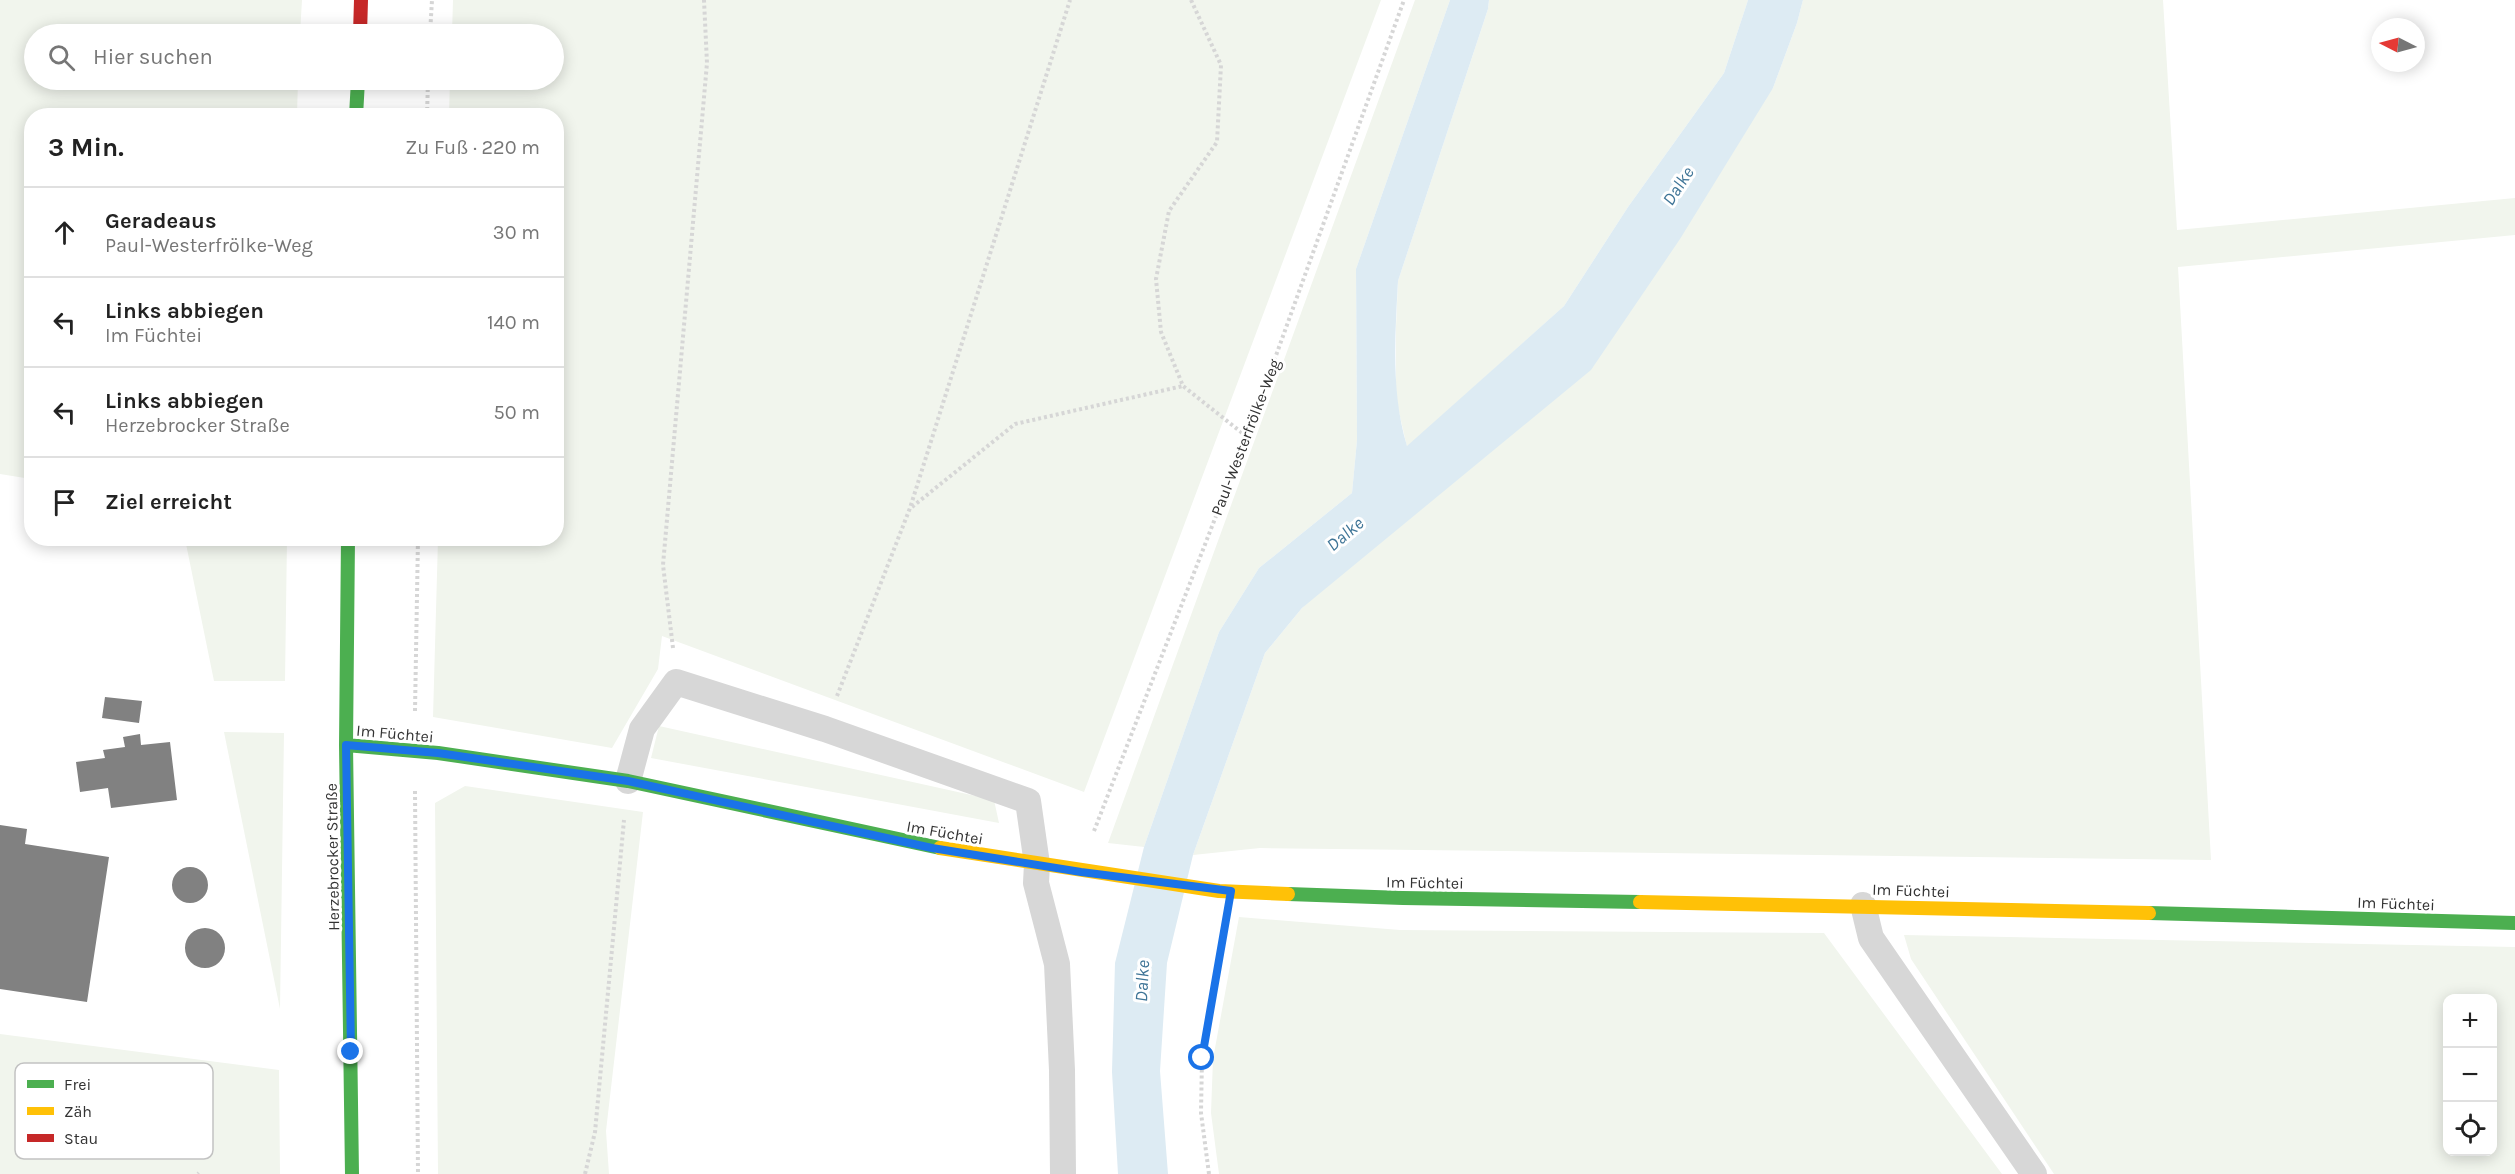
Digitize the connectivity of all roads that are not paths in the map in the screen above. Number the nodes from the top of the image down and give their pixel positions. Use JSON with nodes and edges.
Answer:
{"nodes":[{"id":1,"x":361,"y":0,"type":"edge"},
{"id":2,"x":360,"y":24,"type":"edge"},
{"id":3,"x":357,"y":90,"type":"edge"},
{"id":4,"x":356,"y":108,"type":"edge"},
{"id":5,"x":348,"y":546,"type":"edge"},
{"id":6,"x":346,"y":745,"type":"junction"},
{"id":7,"x":628,"y":781,"type":"junction"},
{"id":8,"x":1037,"y":864,"type":"junction"},
{"id":9,"x":1863,"y":905,"type":"junction"},
{"id":10,"x":2515,"y":923,"type":"edge"},
{"id":11,"x":352,"y":1174,"type":"edge"},
{"id":12,"x":1063,"y":1174,"type":"edge"},
{"id":13,"x":2034,"y":1174,"type":"edge"}],
"edges":[{"from":1,"to":2,"type":"street"},
{"from":3,"to":4,"type":"street"},
{"from":5,"to":6,"type":"street","name":"Herzebrocker Straße"},
{"from":6,"to":7,"type":"street","name":"Im Füchtei"},
{"from":6,"to":11,"type":"street","name":"Herzebrocker Straße"},
{"from":7,"to":8,"type":"street","name":"Im Füchtei"},
{"from":7,"to":8,"type":"lane"},
{"from":8,"to":9,"type":"street","name":"Im Füchtei"},
{"from":8,"to":12,"type":"lane"},
{"from":9,"to":10,"type":"street","name":"Im Füchtei"},
{"from":9,"to":13,"type":"lane"}]}
